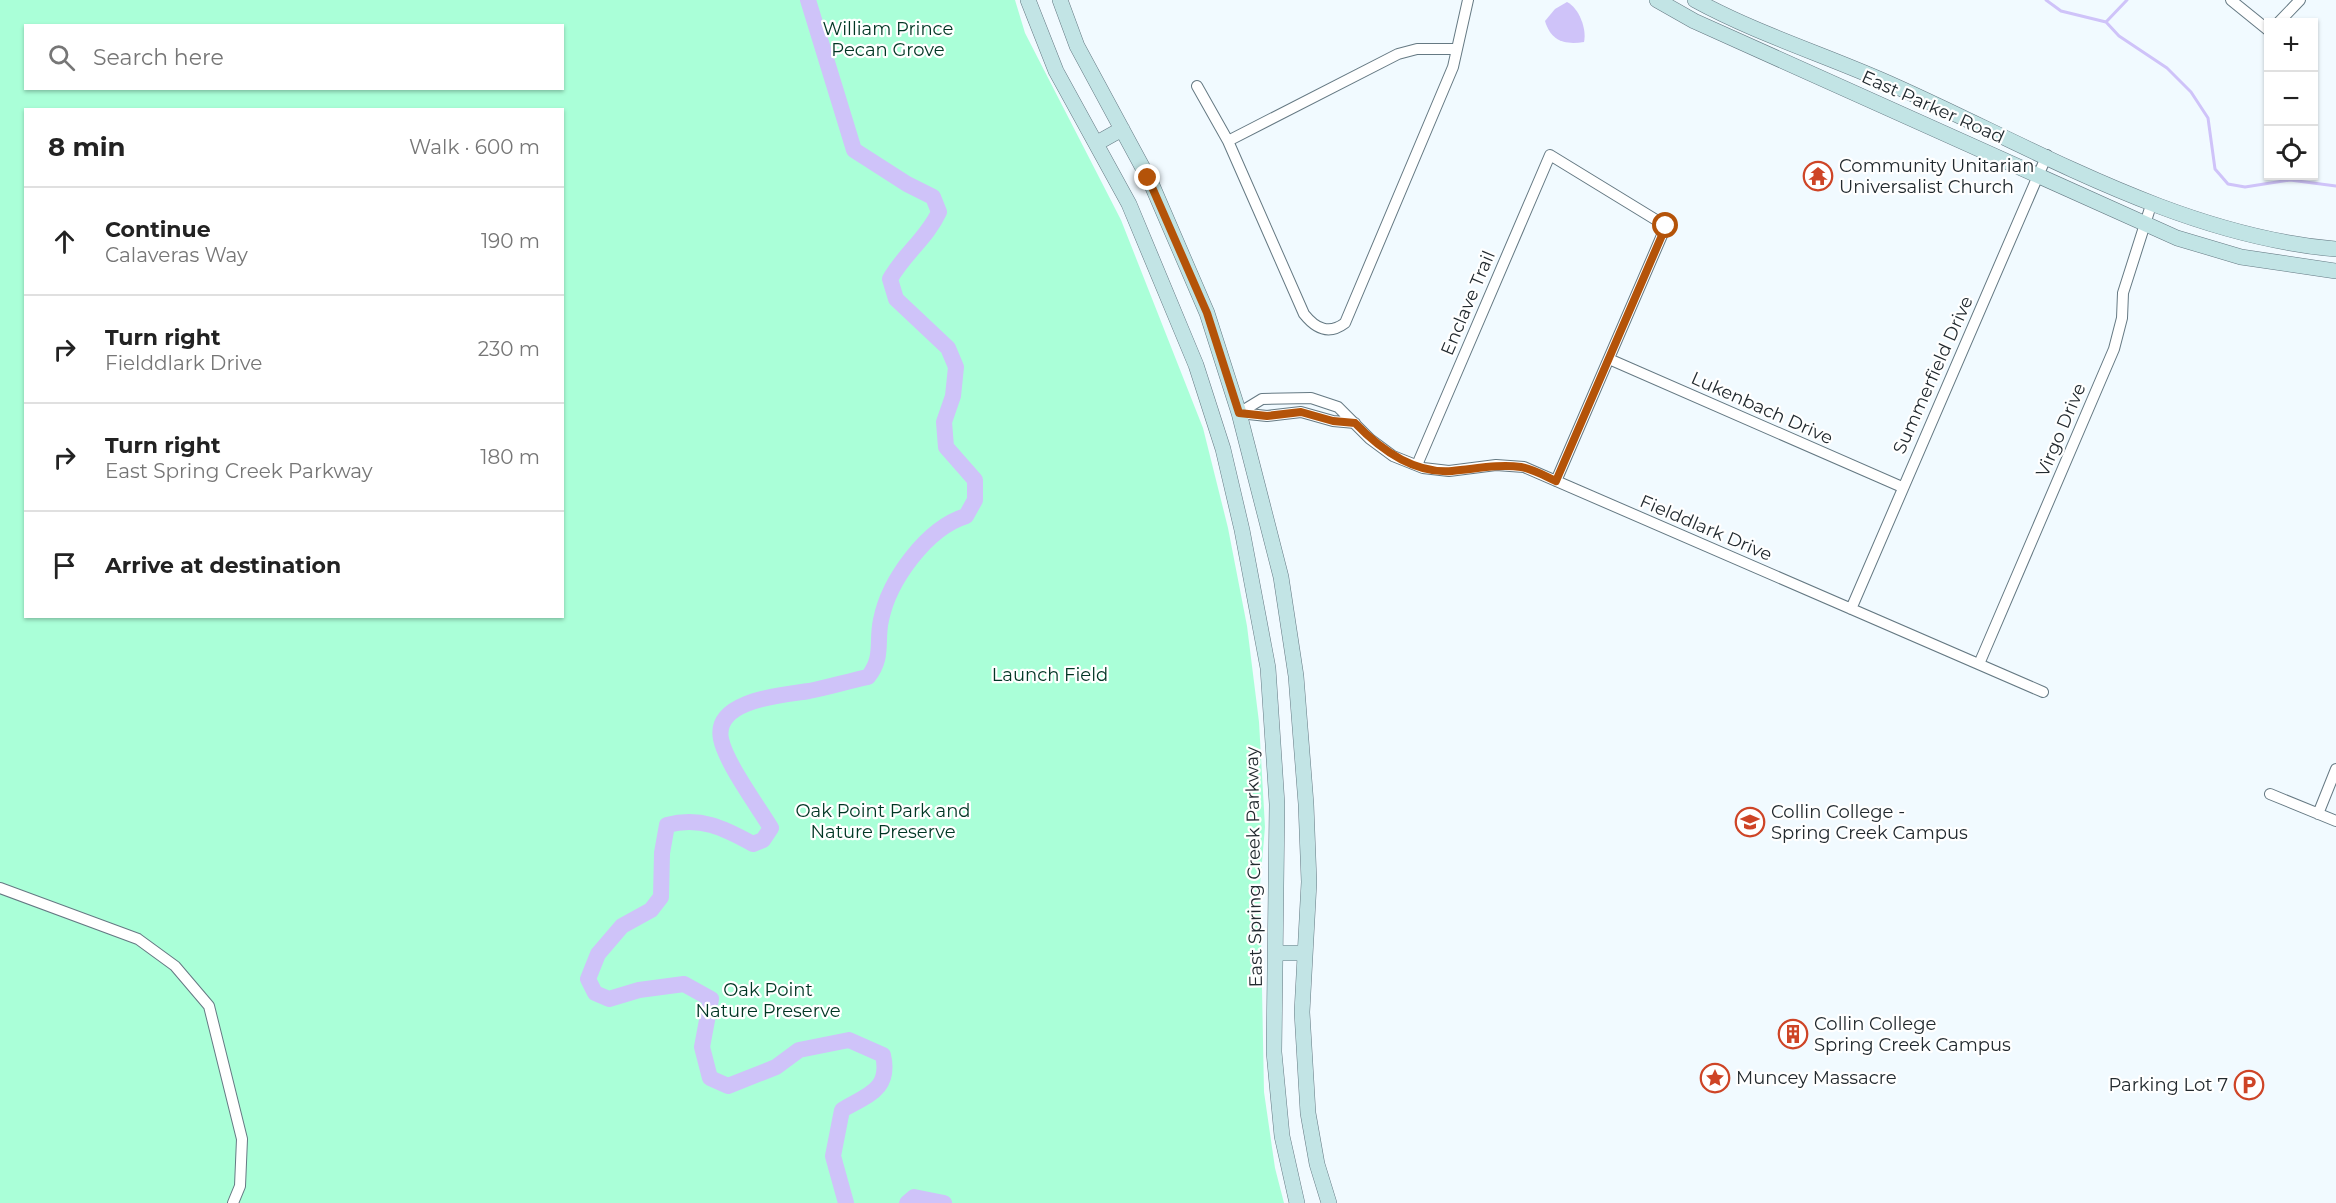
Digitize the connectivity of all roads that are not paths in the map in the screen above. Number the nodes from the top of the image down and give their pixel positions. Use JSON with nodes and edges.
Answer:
{"nodes":[{"id":1,"x":1028,"y":0,"type":"edge"},
{"id":2,"x":1060,"y":0,"type":"edge"},
{"id":3,"x":1468,"y":0,"type":"edge"},
{"id":4,"x":1657,"y":0,"type":"edge"},
{"id":5,"x":1695,"y":0,"type":"edge"},
{"id":6,"x":2231,"y":0,"type":"edge"},
{"id":7,"x":2300,"y":0,"type":"edge"},
{"id":8,"x":1687,"y":17,"type":"junction"},
{"id":9,"x":2283,"y":18,"type":"edge"},
{"id":10,"x":2264,"y":27,"type":"edge"},
{"id":11,"x":1781,"y":40,"type":"junction"},
{"id":12,"x":1456,"y":49,"type":"junction"},
{"id":13,"x":1775,"y":57,"type":"junction"},
{"id":14,"x":1885,"y":81,"type":"junction"},
{"id":15,"x":1197,"y":86,"type":"dead end"},
{"id":16,"x":1874,"y":101,"type":"junction"},
{"id":17,"x":1929,"y":101,"type":"junction"},
{"id":18,"x":1919,"y":122,"type":"junction"},
{"id":19,"x":1980,"y":124,"type":"junction"},
{"id":20,"x":1122,"y":129,"type":"junction"},
{"id":21,"x":1228,"y":141,"type":"junction"},
{"id":22,"x":1097,"y":143,"type":"junction"},
{"id":23,"x":1969,"y":144,"type":"junction"},
{"id":24,"x":2047,"y":155,"type":"junction"},
{"id":25,"x":2038,"y":175,"type":"junction"},
{"id":26,"x":2152,"y":202,"type":"junction"},
{"id":27,"x":2143,"y":224,"type":"junction"},
{"id":28,"x":2283,"y":243,"type":"junction"},
{"id":29,"x":2336,"y":249,"type":"edge"},
{"id":30,"x":2280,"y":264,"type":"junction"},
{"id":31,"x":2336,"y":271,"type":"edge"},
{"id":32,"x":1609,"y":359,"type":"junction"},
{"id":33,"x":1239,"y":413,"type":"junction"},
{"id":34,"x":1214,"y":421,"type":"junction"},
{"id":35,"x":1355,"y":423,"type":"junction"},
{"id":36,"x":1417,"y":465,"type":"junction"},
{"id":37,"x":1556,"y":481,"type":"junction"},
{"id":38,"x":1902,"y":487,"type":"junction"},
{"id":39,"x":1851,"y":609,"type":"junction"},
{"id":40,"x":1979,"y":664,"type":"junction"},
{"id":41,"x":2043,"y":692,"type":"dead end"},
{"id":42,"x":2336,"y":769,"type":"edge"},
{"id":43,"x":2270,"y":794,"type":"dead end"},
{"id":44,"x":2318,"y":814,"type":"junction"},
{"id":45,"x":2336,"y":821,"type":"edge"},
{"id":46,"x":0,"y":888,"type":"edge"},
{"id":47,"x":1276,"y":953,"type":"junction"},
{"id":48,"x":1305,"y":953,"type":"junction"},
{"id":49,"x":233,"y":1203,"type":"edge"},
{"id":50,"x":1297,"y":1203,"type":"edge"},
{"id":51,"x":1329,"y":1203,"type":"edge"}],
"edges":[{"from":1,"to":22,"type":"main road","name":"East Spring Creek Parkway"},
{"from":2,"to":20,"type":"main road"},
{"from":3,"to":12,"type":"street"},
{"from":4,"to":8,"type":"main road","name":"East Parker Road"},
{"from":5,"to":8,"type":"main road"},
{"from":5,"to":11,"type":"main road","name":"East Parker Road"},
{"from":6,"to":10,"type":"street"},
{"from":7,"to":9,"type":"street"},
{"from":8,"to":13,"type":"main road","name":"East Parker Road"},
{"from":11,"to":13,"type":"main road"},
{"from":11,"to":14,"type":"main road","name":"East Parker Road"},
{"from":12,"to":21,"type":"street"},
{"from":12,"to":21,"type":"street"},
{"from":13,"to":16,"type":"main road","name":"East Parker Road"},
{"from":14,"to":16,"type":"main road"},
{"from":14,"to":17,"type":"main road","name":"East Parker Road"},
{"from":15,"to":21,"type":"street"},
{"from":16,"to":18,"type":"main road","name":"East Parker Road"},
{"from":17,"to":18,"type":"main road"},
{"from":17,"to":19,"type":"main road","name":"East Parker Road"},
{"from":18,"to":23,"type":"main road","name":"East Parker Road"},
{"from":19,"to":23,"type":"main road"},
{"from":19,"to":24,"type":"main road","name":"East Parker Road"},
{"from":20,"to":22,"type":"main road"},
{"from":20,"to":33,"type":"main road"},
{"from":22,"to":34,"type":"main road","name":"East Spring Creek Parkway"},
{"from":23,"to":25,"type":"main road","name":"East Parker Road"},
{"from":24,"to":25,"type":"street","name":"Summerfield Drive"},
{"from":24,"to":26,"type":"main road","name":"East Parker Road"},
{"from":25,"to":27,"type":"main road","name":"East Parker Road"},
{"from":25,"to":38,"type":"street","name":"Summerfield Drive"},
{"from":26,"to":27,"type":"street","name":"Virgo Drive"},
{"from":26,"to":28,"type":"main road","name":"East Parker Road"},
{"from":27,"to":30,"type":"main road","name":"East Parker Road"},
{"from":27,"to":40,"type":"street","name":"Virgo Drive"},
{"from":28,"to":29,"type":"main road","name":"East Parker Road"},
{"from":28,"to":30,"type":"main road"},
{"from":30,"to":31,"type":"main road","name":"East Parker Road"},
{"from":32,"to":36,"type":"street","name":"Enclave Trail"},
{"from":32,"to":37,"type":"street"},
{"from":32,"to":38,"type":"street","name":"Lukenbach Drive"},
{"from":33,"to":34,"type":"main road"},
{"from":33,"to":35,"type":"street"},
{"from":33,"to":35,"type":"street","name":"Fielddlark Drive"},
{"from":33,"to":48,"type":"main road"},
{"from":34,"to":47,"type":"main road","name":"East Spring Creek Parkway"},
{"from":35,"to":36,"type":"street","name":"Fielddlark Drive"},
{"from":36,"to":37,"type":"street","name":"Fielddlark Drive"},
{"from":37,"to":39,"type":"street","name":"Fielddlark Drive"},
{"from":38,"to":39,"type":"street","name":"Summerfield Drive"},
{"from":39,"to":40,"type":"street","name":"Fielddlark Drive"},
{"from":40,"to":41,"type":"street","name":"Fielddlark Drive"},
{"from":42,"to":44,"type":"street"},
{"from":43,"to":44,"type":"street"},
{"from":44,"to":45,"type":"street"},
{"from":46,"to":49,"type":"street"},
{"from":47,"to":48,"type":"main road"},
{"from":47,"to":50,"type":"main road","name":"East Spring Creek Parkway"},
{"from":48,"to":51,"type":"main road"}]}
